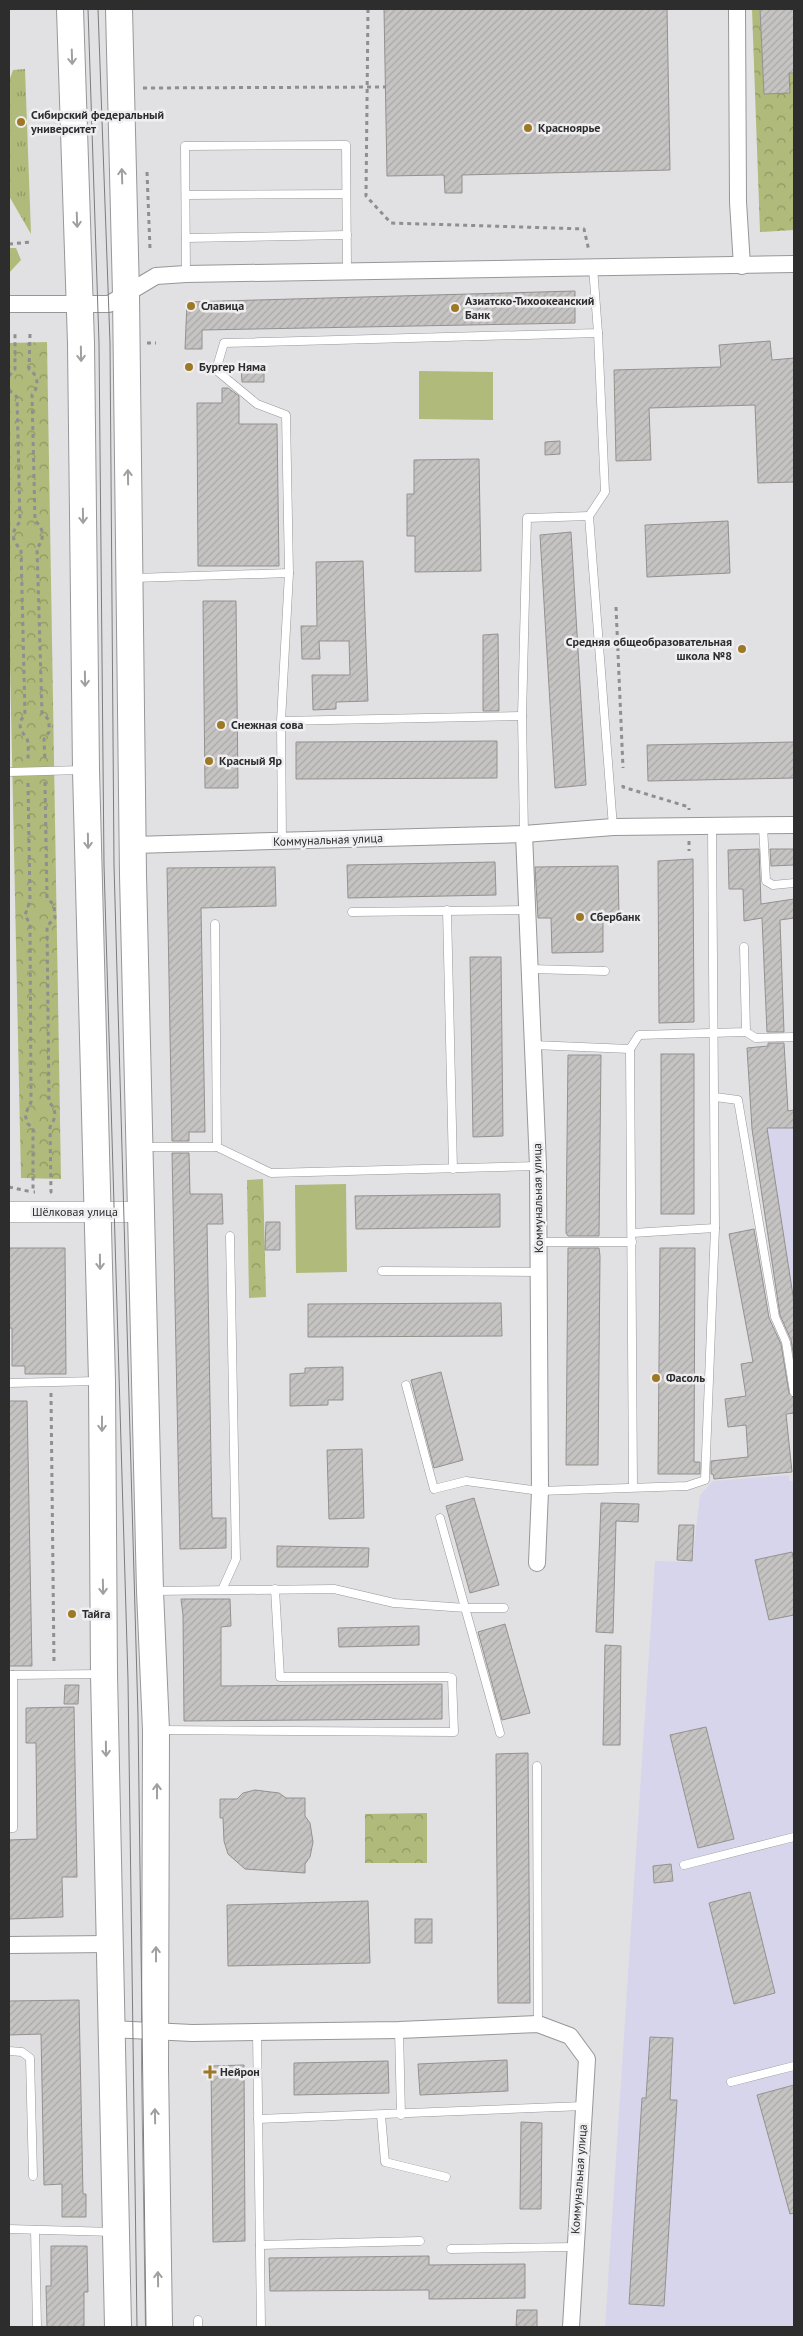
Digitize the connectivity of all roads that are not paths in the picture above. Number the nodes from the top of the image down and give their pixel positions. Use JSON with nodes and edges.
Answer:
{"nodes":[{"id":1,"x":70,"y":9,"type":"edge"},
{"id":2,"x":119,"y":9,"type":"edge"},
{"id":3,"x":738,"y":9,"type":"edge"},
{"id":4,"x":346,"y":194,"type":"junction"},
{"id":5,"x":186,"y":195,"type":"junction"},
{"id":6,"x":346,"y":235,"type":"junction"},
{"id":7,"x":186,"y":238,"type":"junction"},
{"id":8,"x":794,"y":264,"type":"edge"},
{"id":9,"x":592,"y":266,"type":"junction"},
{"id":10,"x":742,"y":266,"type":"junction"},
{"id":11,"x":347,"y":270,"type":"junction"},
{"id":12,"x":186,"y":274,"type":"junction"},
{"id":13,"x":126,"y":295,"type":"junction"},
{"id":14,"x":9,"y":304,"type":"edge"},
{"id":15,"x":79,"y":305,"type":"junction"},
{"id":16,"x":598,"y":333,"type":"junction"},
{"id":17,"x":589,"y":516,"type":"junction"},
{"id":18,"x":290,"y":573,"type":"junction"},
{"id":19,"x":130,"y":578,"type":"junction"},
{"id":20,"x":522,"y":716,"type":"junction"},
{"id":21,"x":281,"y":721,"type":"junction"},
{"id":22,"x":86,"y":770,"type":"junction"},
{"id":23,"x":9,"y":772,"type":"edge"},
{"id":24,"x":794,"y":825,"type":"edge"},
{"id":25,"x":763,"y":826,"type":"junction"},
{"id":26,"x":613,"y":827,"type":"junction"},
{"id":27,"x":712,"y":827,"type":"junction"},
{"id":28,"x":524,"y":834,"type":"junction"},
{"id":29,"x":282,"y":842,"type":"junction"},
{"id":30,"x":133,"y":845,"type":"junction"},
{"id":31,"x":794,"y":883,"type":"edge"},
{"id":32,"x":447,"y":910,"type":"junction"},
{"id":33,"x":526,"y":910,"type":"junction"},
{"id":34,"x":352,"y":912,"type":"dead end"},
{"id":35,"x":215,"y":924,"type":"dead end"},
{"id":36,"x":744,"y":947,"type":"dead end"},
{"id":37,"x":528,"y":969,"type":"junction"},
{"id":38,"x":605,"y":971,"type":"dead end"},
{"id":39,"x":714,"y":1032,"type":"junction"},
{"id":40,"x":746,"y":1032,"type":"junction"},
{"id":41,"x":794,"y":1037,"type":"edge"},
{"id":42,"x":532,"y":1045,"type":"junction"},
{"id":43,"x":630,"y":1049,"type":"junction"},
{"id":44,"x":715,"y":1097,"type":"junction"},
{"id":45,"x":140,"y":1147,"type":"junction"},
{"id":46,"x":217,"y":1147,"type":"junction"},
{"id":47,"x":538,"y":1166,"type":"junction"},
{"id":48,"x":453,"y":1169,"type":"junction"},
{"id":49,"x":9,"y":1212,"type":"edge"},
{"id":50,"x":142,"y":1212,"type":"junction"},
{"id":51,"x":99,"y":1213,"type":"junction"},
{"id":52,"x":715,"y":1228,"type":"junction"},
{"id":53,"x":632,"y":1233,"type":"junction"},
{"id":54,"x":230,"y":1236,"type":"dead end"},
{"id":55,"x":539,"y":1242,"type":"junction"},
{"id":56,"x":632,"y":1242,"type":"junction"},
{"id":57,"x":382,"y":1271,"type":"dead end"},
{"id":58,"x":538,"y":1272,"type":"junction"},
{"id":59,"x":102,"y":1381,"type":"junction"},
{"id":60,"x":9,"y":1383,"type":"edge"},
{"id":61,"x":406,"y":1385,"type":"dead end"},
{"id":62,"x":794,"y":1392,"type":"edge"},
{"id":63,"x":633,"y":1487,"type":"junction"},
{"id":64,"x":540,"y":1491,"type":"junction"},
{"id":65,"x":440,"y":1518,"type":"dead end"},
{"id":66,"x":537,"y":1563,"type":"dead end"},
{"id":67,"x":275,"y":1589,"type":"junction"},
{"id":68,"x":222,"y":1590,"type":"junction"},
{"id":69,"x":150,"y":1591,"type":"junction"},
{"id":70,"x":466,"y":1608,"type":"junction"},
{"id":71,"x":504,"y":1608,"type":"dead end"},
{"id":72,"x":104,"y":1674,"type":"junction"},
{"id":73,"x":11,"y":1675,"type":"edge"},
{"id":74,"x":156,"y":1730,"type":"junction"},
{"id":75,"x":500,"y":1733,"type":"dead end"},
{"id":76,"x":537,"y":1766,"type":"dead end"},
{"id":77,"x":9,"y":1828,"type":"edge"},
{"id":78,"x":794,"y":1837,"type":"edge"},
{"id":79,"x":684,"y":1865,"type":"dead end"},
{"id":80,"x":109,"y":1944,"type":"junction"},
{"id":81,"x":9,"y":1945,"type":"edge"},
{"id":82,"x":538,"y":2024,"type":"junction"},
{"id":83,"x":111,"y":2029,"type":"junction"},
{"id":84,"x":156,"y":2030,"type":"junction"},
{"id":85,"x":399,"y":2030,"type":"junction"},
{"id":86,"x":256,"y":2032,"type":"junction"},
{"id":87,"x":9,"y":2051,"type":"edge"},
{"id":88,"x":794,"y":2066,"type":"edge"},
{"id":89,"x":731,"y":2082,"type":"dead end"},
{"id":90,"x":584,"y":2106,"type":"junction"},
{"id":91,"x":381,"y":2115,"type":"junction"},
{"id":92,"x":401,"y":2115,"type":"junction"},
{"id":93,"x":258,"y":2119,"type":"junction"},
{"id":94,"x":33,"y":2176,"type":"dead end"},
{"id":95,"x":446,"y":2177,"type":"dead end"},
{"id":96,"x":9,"y":2230,"type":"edge"},
{"id":97,"x":35,"y":2230,"type":"junction"},
{"id":98,"x":115,"y":2232,"type":"junction"},
{"id":99,"x":420,"y":2242,"type":"dead end"},
{"id":100,"x":260,"y":2245,"type":"junction"},
{"id":101,"x":574,"y":2247,"type":"junction"},
{"id":102,"x":451,"y":2249,"type":"dead end"},
{"id":103,"x":37,"y":2327,"type":"edge"},
{"id":104,"x":118,"y":2327,"type":"edge"},
{"id":105,"x":159,"y":2327,"type":"edge"},
{"id":106,"x":261,"y":2327,"type":"edge"},
{"id":107,"x":571,"y":2327,"type":"edge"}],
"edges":[{"from":1,"to":15,"type":"highway","one_way":true},
{"from":13,"to":2,"type":"highway","one_way":true},
{"from":3,"to":10,"type":"street"},
{"from":4,"to":5,"type":"lane"},
{"from":4,"to":5,"type":"lane"},
{"from":4,"to":6,"type":"lane"},
{"from":5,"to":7,"type":"lane"},
{"from":6,"to":7,"type":"lane"},
{"from":6,"to":11,"type":"lane"},
{"from":7,"to":12,"type":"lane"},
{"from":8,"to":10,"type":"street"},
{"from":9,"to":10,"type":"street"},
{"from":9,"to":11,"type":"street"},
{"from":9,"to":16,"type":"lane"},
{"from":11,"to":12,"type":"street"},
{"from":12,"to":13,"type":"street"},
{"from":13,"to":15,"type":"street"},
{"from":19,"to":13,"type":"highway","one_way":true},
{"from":14,"to":15,"type":"street"},
{"from":15,"to":22,"type":"highway","one_way":true},
{"from":16,"to":17,"type":"lane"},
{"from":16,"to":18,"type":"lane"},
{"from":17,"to":20,"type":"lane"},
{"from":17,"to":26,"type":"lane"},
{"from":18,"to":19,"type":"lane"},
{"from":18,"to":21,"type":"lane"},
{"from":19,"to":30,"type":"highway"},
{"from":20,"to":21,"type":"lane"},
{"from":20,"to":28,"type":"lane"},
{"from":21,"to":29,"type":"lane"},
{"from":22,"to":23,"type":"lane"},
{"from":22,"to":51,"type":"highway","one_way":true},
{"from":24,"to":25,"type":"street","name":"Коммунальная улица"},
{"from":25,"to":27,"type":"street","name":"Коммунальная улица"},
{"from":25,"to":31,"type":"lane"},
{"from":26,"to":27,"type":"street","name":"Коммунальная улица"},
{"from":26,"to":28,"type":"street","name":"Коммунальная улица"},
{"from":27,"to":39,"type":"lane"},
{"from":28,"to":29,"type":"street","name":"Коммунальная улица"},
{"from":28,"to":33,"type":"street","name":"Коммунальная улица"},
{"from":29,"to":30,"type":"street","name":"Коммунальная улица"},
{"from":30,"to":45,"type":"highway"},
{"from":32,"to":33,"type":"lane"},
{"from":32,"to":34,"type":"lane"},
{"from":32,"to":48,"type":"lane"},
{"from":33,"to":37,"type":"street","name":"Коммунальная улица"},
{"from":35,"to":46,"type":"lane"},
{"from":36,"to":40,"type":"lane"},
{"from":37,"to":38,"type":"lane"},
{"from":37,"to":42,"type":"street","name":"Коммунальная улица"},
{"from":39,"to":40,"type":"lane"},
{"from":39,"to":43,"type":"lane"},
{"from":39,"to":44,"type":"lane"},
{"from":40,"to":41,"type":"lane"},
{"from":42,"to":43,"type":"lane"},
{"from":42,"to":47,"type":"street","name":"Коммунальная улица"},
{"from":43,"to":53,"type":"lane"},
{"from":44,"to":52,"type":"lane"},
{"from":44,"to":62,"type":"lane"},
{"from":45,"to":46,"type":"lane"},
{"from":45,"to":50,"type":"highway"},
{"from":46,"to":48,"type":"lane"},
{"from":47,"to":48,"type":"lane"},
{"from":47,"to":55,"type":"street","name":"Коммунальная улица"},
{"from":49,"to":51,"type":"street","name":"Шёлковая улица"},
{"from":50,"to":51,"type":"street","name":"Шёлковая улица"},
{"from":50,"to":69,"type":"highway"},
{"from":51,"to":59,"type":"highway","one_way":true},
{"from":52,"to":53,"type":"lane"},
{"from":52,"to":63,"type":"lane"},
{"from":53,"to":56,"type":"lane"},
{"from":54,"to":68,"type":"lane"},
{"from":55,"to":56,"type":"lane"},
{"from":55,"to":58,"type":"street","name":"Коммунальная улица"},
{"from":56,"to":63,"type":"lane"},
{"from":57,"to":58,"type":"lane"},
{"from":58,"to":64,"type":"street","name":"Коммунальная улица"},
{"from":59,"to":60,"type":"lane"},
{"from":59,"to":72,"type":"highway","one_way":true},
{"from":61,"to":64,"type":"lane"},
{"from":63,"to":64,"type":"lane"},
{"from":64,"to":66,"type":"street","name":"Коммунальная улица"},
{"from":65,"to":70,"type":"lane"},
{"from":67,"to":68,"type":"lane"},
{"from":67,"to":70,"type":"lane"},
{"from":67,"to":74,"type":"lane"},
{"from":68,"to":69,"type":"lane"},
{"from":69,"to":74,"type":"highway"},
{"from":70,"to":71,"type":"lane"},
{"from":70,"to":75,"type":"lane"},
{"from":72,"to":73,"type":"lane"},
{"from":72,"to":80,"type":"highway","one_way":true},
{"from":73,"to":77,"type":"lane"},
{"from":84,"to":74,"type":"highway","one_way":true},
{"from":76,"to":82,"type":"lane"},
{"from":78,"to":79,"type":"lane"},
{"from":80,"to":81,"type":"street"},
{"from":80,"to":83,"type":"highway"},
{"from":82,"to":85,"type":"street"},
{"from":82,"to":90,"type":"street","name":"Коммунальная улица"},
{"from":83,"to":84,"type":"street"},
{"from":83,"to":98,"type":"highway"},
{"from":84,"to":86,"type":"street"},
{"from":105,"to":84,"type":"highway","one_way":true},
{"from":85,"to":86,"type":"street"},
{"from":85,"to":92,"type":"lane"},
{"from":86,"to":93,"type":"lane"},
{"from":87,"to":94,"type":"lane"},
{"from":88,"to":89,"type":"lane"},
{"from":90,"to":92,"type":"lane"},
{"from":90,"to":101,"type":"street","name":"Коммунальная улица"},
{"from":91,"to":92,"type":"lane"},
{"from":91,"to":93,"type":"lane"},
{"from":91,"to":95,"type":"lane"},
{"from":93,"to":100,"type":"lane"},
{"from":96,"to":97,"type":"lane"},
{"from":97,"to":98,"type":"lane"},
{"from":97,"to":103,"type":"lane"},
{"from":98,"to":104,"type":"highway"},
{"from":99,"to":100,"type":"lane"},
{"from":100,"to":106,"type":"lane"},
{"from":101,"to":102,"type":"lane"},
{"from":101,"to":107,"type":"street","name":"Коммунальная улица"}]}
